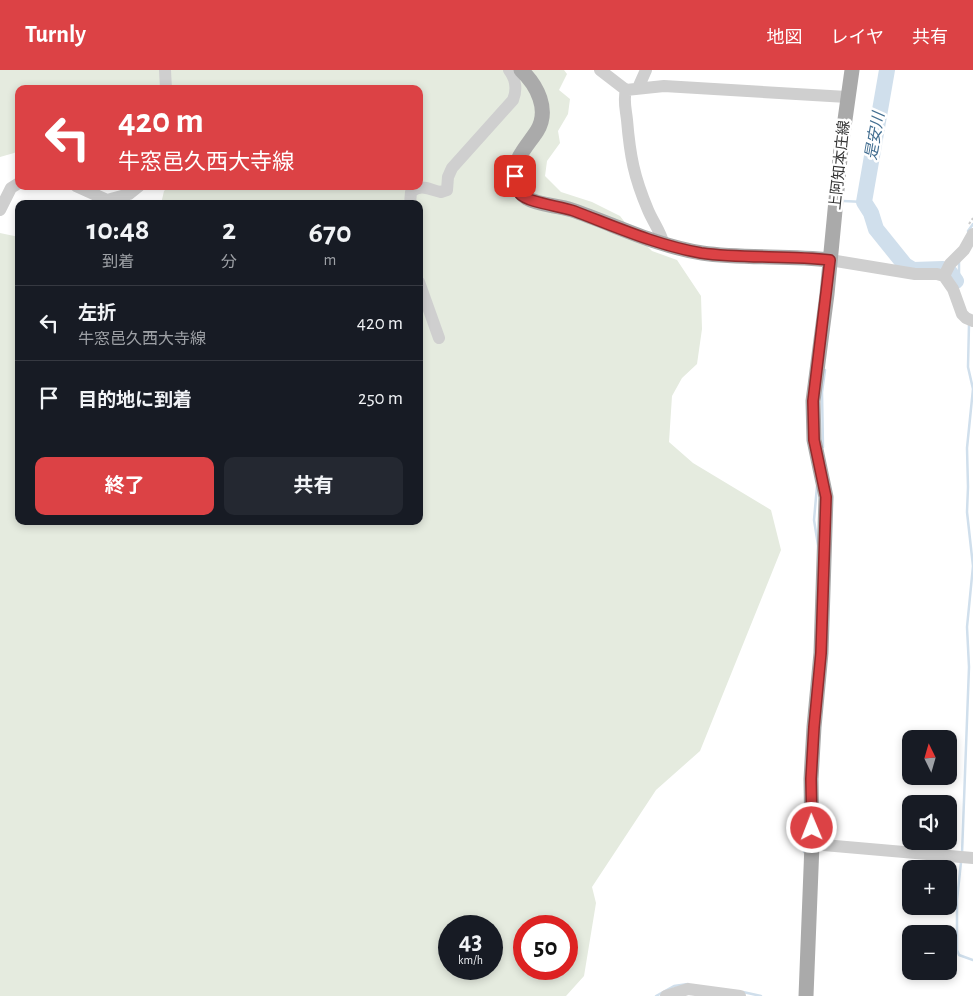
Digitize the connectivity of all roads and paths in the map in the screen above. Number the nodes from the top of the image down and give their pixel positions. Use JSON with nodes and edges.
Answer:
{"nodes":[{"id":1,"x":165,"y":70,"type":"edge"},
{"id":2,"x":509,"y":70,"type":"edge"},
{"id":3,"x":522,"y":70,"type":"edge"},
{"id":4,"x":600,"y":70,"type":"edge"},
{"id":5,"x":646,"y":70,"type":"edge"},
{"id":6,"x":852,"y":70,"type":"edge"},
{"id":7,"x":166,"y":85,"type":"edge"},
{"id":8,"x":632,"y":89,"type":"junction"},
{"id":9,"x":848,"y":97,"type":"junction"},
{"id":10,"x":15,"y":186,"type":"edge"},
{"id":11,"x":423,"y":187,"type":"edge"},
{"id":12,"x":85,"y":190,"type":"edge"},
{"id":13,"x":134,"y":190,"type":"edge"},
{"id":14,"x":107,"y":200,"type":"edge"},
{"id":15,"x":107,"y":200,"type":"edge"},
{"id":16,"x":0,"y":210,"type":"edge"},
{"id":17,"x":973,"y":234,"type":"edge"},
{"id":18,"x":664,"y":245,"type":"junction"},
{"id":19,"x":830,"y":260,"type":"junction"},
{"id":20,"x":946,"y":271,"type":"junction"},
{"id":21,"x":423,"y":293,"type":"edge"},
{"id":22,"x":970,"y":320,"type":"edge"},
{"id":23,"x":439,"y":338,"type":"dead end"},
{"id":24,"x":812,"y":844,"type":"junction"},
{"id":25,"x":965,"y":857,"type":"edge"},
{"id":26,"x":666,"y":996,"type":"edge"},
{"id":27,"x":740,"y":996,"type":"edge"},
{"id":28,"x":806,"y":996,"type":"edge"}],
"edges":[{"from":1,"to":7,"type":"street"},
{"from":2,"to":11,"type":"street"},
{"from":3,"to":18,"type":"main road"},
{"from":4,"to":8,"type":"street"},
{"from":5,"to":8,"type":"street"},
{"from":6,"to":9,"type":"main road","name":"上阿知本庄線"},
{"from":8,"to":9,"type":"street"},
{"from":8,"to":18,"type":"street"},
{"from":9,"to":19,"type":"main road","name":"上阿知本庄線"},
{"from":10,"to":16,"type":"street"},
{"from":12,"to":15,"type":"street"},
{"from":13,"to":14,"type":"street"},
{"from":17,"to":20,"type":"street"},
{"from":18,"to":19,"type":"main road"},
{"from":19,"to":20,"type":"street"},
{"from":19,"to":24,"type":"main road","name":"上阿知本庄線"},
{"from":20,"to":22,"type":"street"},
{"from":21,"to":23,"type":"street"},
{"from":24,"to":25,"type":"street"},
{"from":24,"to":28,"type":"main road","name":"上阿知本庄線"},
{"from":26,"to":27,"type":"street"}]}
